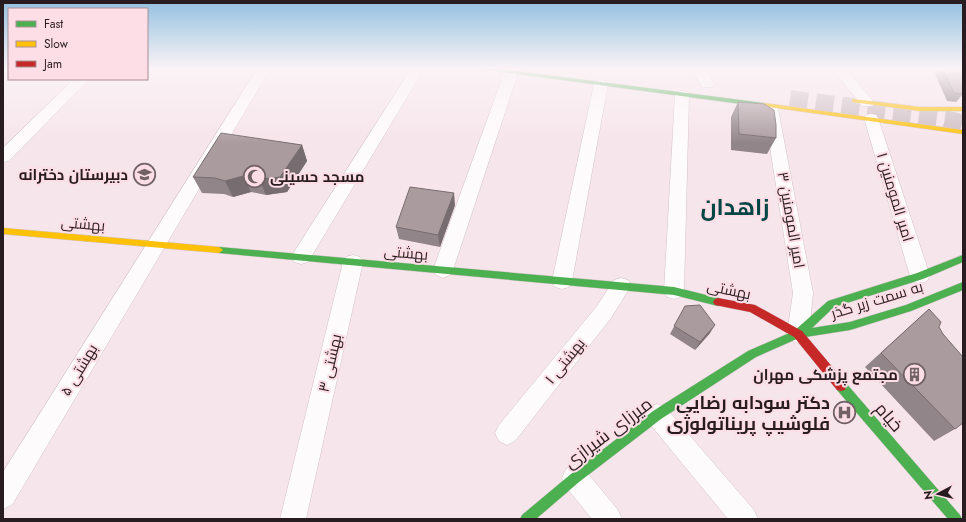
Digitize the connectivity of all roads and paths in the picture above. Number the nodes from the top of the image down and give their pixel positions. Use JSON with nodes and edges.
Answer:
{"nodes":[{"id":1,"x":68,"y":93,"type":"edge"},
{"id":2,"x":249,"y":93,"type":"edge"},
{"id":3,"x":403,"y":93,"type":"edge"},
{"id":4,"x":505,"y":93,"type":"edge"},
{"id":5,"x":599,"y":93,"type":"edge"},
{"id":6,"x":677,"y":93,"type":"edge"},
{"id":7,"x":747,"y":93,"type":"edge"},
{"id":8,"x":856,"y":93,"type":"edge"},
{"id":9,"x":682,"y":94,"type":"junction"},
{"id":10,"x":790,"y":99,"type":"tunnel mouth"},
{"id":11,"x":844,"y":100,"type":"dead end"},
{"id":12,"x":771,"y":106,"type":"junction"},
{"id":13,"x":963,"y":109,"type":"edge"},
{"id":14,"x":869,"y":111,"type":"junction"},
{"id":15,"x":963,"y":132,"type":"edge"},
{"id":16,"x":3,"y":157,"type":"edge"},
{"id":17,"x":3,"y":231,"type":"edge"},
{"id":18,"x":156,"y":244,"type":"junction"},
{"id":19,"x":301,"y":258,"type":"junction"},
{"id":20,"x":963,"y":258,"type":"edge"},
{"id":21,"x":352,"y":262,"type":"junction"},
{"id":22,"x":443,"y":270,"type":"junction"},
{"id":23,"x":920,"y":276,"type":"junction"},
{"id":24,"x":562,"y":281,"type":"junction"},
{"id":25,"x":621,"y":286,"type":"junction"},
{"id":26,"x":963,"y":286,"type":"edge"},
{"id":27,"x":674,"y":291,"type":"junction"},
{"id":28,"x":798,"y":334,"type":"junction"},
{"id":29,"x":657,"y":415,"type":"junction"},
{"id":30,"x":507,"y":433,"type":"dead end"},
{"id":31,"x":574,"y":478,"type":"junction"},
{"id":32,"x":3,"y":496,"type":"edge"},
{"id":33,"x":293,"y":519,"type":"edge"},
{"id":34,"x":526,"y":519,"type":"edge"},
{"id":35,"x":609,"y":519,"type":"edge"},
{"id":36,"x":745,"y":519,"type":"edge"},
{"id":37,"x":956,"y":519,"type":"edge"}],
"edges":[{"from":1,"to":16,"type":"street"},
{"from":2,"to":18,"type":"street","name":"بهشتی ۵"},
{"from":3,"to":19,"type":"street"},
{"from":4,"to":22,"type":"street"},
{"from":5,"to":24,"type":"street"},
{"from":6,"to":9,"type":"main road"},
{"from":7,"to":10,"type":"main road"},
{"from":8,"to":14,"type":"street"},
{"from":9,"to":12,"type":"main road"},
{"from":9,"to":27,"type":"street"},
{"from":11,"to":14,"type":"main road"},
{"from":12,"to":14,"type":"main road"},
{"from":12,"to":28,"type":"street","name":"امیر المومنین ۳"},
{"from":13,"to":14,"type":"main road"},
{"from":14,"to":15,"type":"main road"},
{"from":14,"to":23,"type":"street","name":"امیر المومنین ۱"},
{"from":17,"to":18,"type":"main road","name":"بهشتی"},
{"from":18,"to":19,"type":"main road","name":"بهشتی"},
{"from":18,"to":32,"type":"street","name":"بهشتی ۵"},
{"from":19,"to":21,"type":"main road","name":"بهشتی"},
{"from":20,"to":23,"type":"main road"},
{"from":21,"to":22,"type":"main road","name":"بهشتی"},
{"from":21,"to":33,"type":"street","name":"بهشتی ۳"},
{"from":22,"to":24,"type":"main road","name":"بهشتی"},
{"from":23,"to":28,"type":"main road"},
{"from":24,"to":25,"type":"main road","name":"بهشتی"},
{"from":25,"to":27,"type":"main road","name":"بهشتی"},
{"from":25,"to":30,"type":"street","name":"بهشتی ۱"},
{"from":26,"to":28,"type":"main road","name":"به سمت زیر گذر"},
{"from":27,"to":28,"type":"main road","name":"بهشتی"},
{"from":28,"to":29,"type":"main road","name":"میرزای شیرازی"},
{"from":28,"to":37,"type":"main road","name":"خیام"},
{"from":29,"to":31,"type":"main road","name":"میرزای شیرازی"},
{"from":29,"to":36,"type":"street"},
{"from":31,"to":34,"type":"main road","name":"میرزای شیرازی"},
{"from":31,"to":35,"type":"street"}]}
